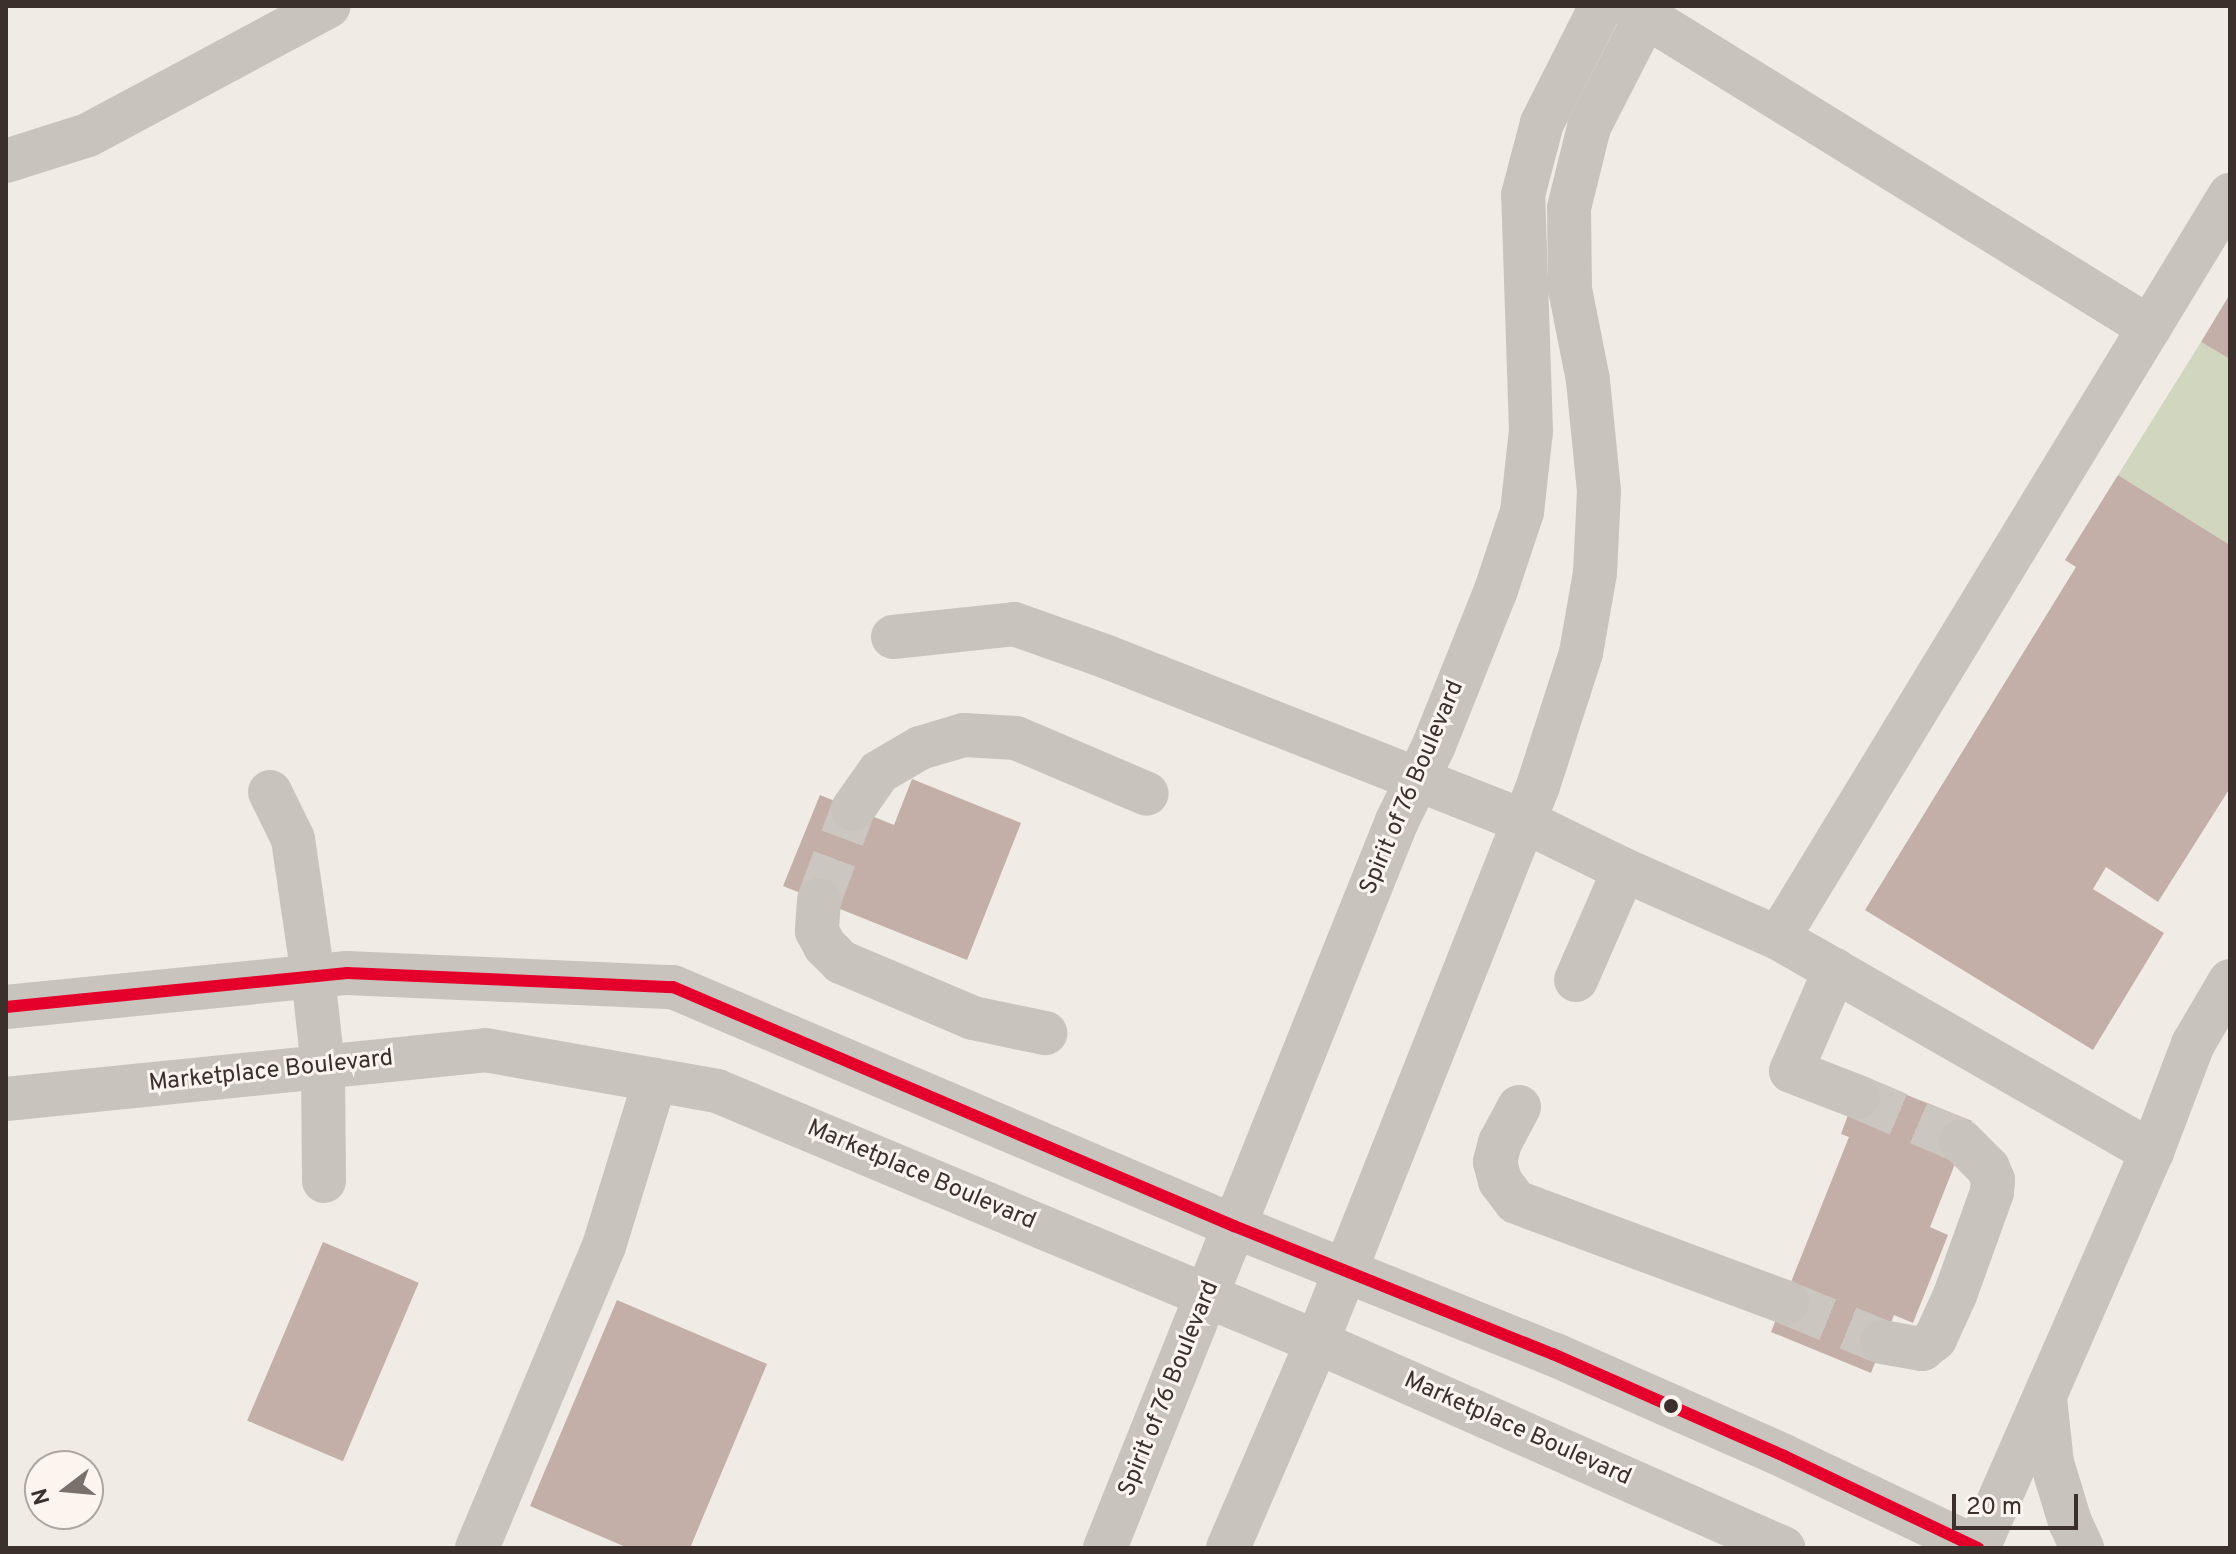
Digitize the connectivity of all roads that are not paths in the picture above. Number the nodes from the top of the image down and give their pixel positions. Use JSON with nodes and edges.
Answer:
{"nodes":[{"id":1,"x":329,"y":6,"type":"edge"},
{"id":2,"x":1601,"y":6,"type":"edge"},
{"id":3,"x":1643,"y":10,"type":"edge"},
{"id":4,"x":6,"y":161,"type":"edge"},
{"id":5,"x":2230,"y":195,"type":"edge"},
{"id":6,"x":2150,"y":328,"type":"junction"},
{"id":7,"x":893,"y":637,"type":"dead end"},
{"id":8,"x":1418,"y":777,"type":"junction"},
{"id":9,"x":270,"y":792,"type":"dead end"},
{"id":10,"x":1147,"y":794,"type":"dead end"},
{"id":11,"x":853,"y":809,"type":"tunnel mouth"},
{"id":12,"x":1524,"y":821,"type":"junction"},
{"id":13,"x":1624,"y":870,"type":"junction"},
{"id":14,"x":819,"y":900,"type":"tunnel mouth"},
{"id":15,"x":1778,"y":938,"type":"junction"},
{"id":16,"x":1835,"y":970,"type":"junction"},
{"id":17,"x":313,"y":976,"type":"junction"},
{"id":18,"x":1576,"y":980,"type":"dead end"},
{"id":19,"x":2230,"y":981,"type":"edge"},
{"id":20,"x":6,"y":1007,"type":"edge"},
{"id":21,"x":1045,"y":1033,"type":"dead end"},
{"id":22,"x":323,"y":1067,"type":"junction"},
{"id":23,"x":655,"y":1080,"type":"junction"},
{"id":24,"x":1858,"y":1097,"type":"tunnel mouth"},
{"id":25,"x":6,"y":1099,"type":"edge"},
{"id":26,"x":1519,"y":1107,"type":"dead end"},
{"id":27,"x":1961,"y":1141,"type":"tunnel mouth"},
{"id":28,"x":2152,"y":1152,"type":"junction"},
{"id":29,"x":324,"y":1181,"type":"dead end"},
{"id":30,"x":1234,"y":1226,"type":"junction"},
{"id":31,"x":1345,"y":1271,"type":"junction"},
{"id":32,"x":1208,"y":1296,"type":"junction"},
{"id":33,"x":1787,"y":1303,"type":"tunnel mouth"},
{"id":34,"x":1317,"y":1342,"type":"junction"},
{"id":35,"x":1882,"y":1342,"type":"tunnel mouth"},
{"id":36,"x":2045,"y":1395,"type":"junction"},
{"id":37,"x":477,"y":1548,"type":"edge"},
{"id":38,"x":1105,"y":1548,"type":"edge"},
{"id":39,"x":1228,"y":1548,"type":"edge"},
{"id":40,"x":1783,"y":1548,"type":"edge"},
{"id":41,"x":1978,"y":1548,"type":"edge"},
{"id":42,"x":2082,"y":1548,"type":"edge"}],
"edges":[{"from":1,"to":4,"type":"street"},
{"from":2,"to":8,"type":"street","name":"Spirit of 76 Boulevard"},
{"from":3,"to":6,"type":"street"},
{"from":3,"to":12,"type":"street"},
{"from":5,"to":6,"type":"street"},
{"from":6,"to":15,"type":"street"},
{"from":7,"to":8,"type":"street"},
{"from":8,"to":12,"type":"street"},
{"from":8,"to":30,"type":"street","name":"Spirit of 76 Boulevard"},
{"from":9,"to":17,"type":"street"},
{"from":10,"to":11,"type":"street"},
{"from":12,"to":13,"type":"street"},
{"from":12,"to":31,"type":"street"},
{"from":13,"to":15,"type":"street"},
{"from":13,"to":18,"type":"street"},
{"from":14,"to":21,"type":"street"},
{"from":15,"to":16,"type":"street"},
{"from":16,"to":24,"type":"street"},
{"from":16,"to":28,"type":"street"},
{"from":17,"to":20,"type":"street"},
{"from":17,"to":22,"type":"street"},
{"from":17,"to":30,"type":"street"},
{"from":19,"to":28,"type":"street"},
{"from":22,"to":23,"type":"street","name":"Marketplace Boulevard"},
{"from":22,"to":25,"type":"street","name":"Marketplace Boulevard"},
{"from":22,"to":29,"type":"street"},
{"from":23,"to":32,"type":"street","name":"Marketplace Boulevard"},
{"from":23,"to":37,"type":"street"},
{"from":26,"to":33,"type":"street"},
{"from":27,"to":35,"type":"street"},
{"from":28,"to":36,"type":"street"},
{"from":30,"to":31,"type":"street"},
{"from":30,"to":32,"type":"street","name":"Spirit of 76 Boulevard"},
{"from":31,"to":34,"type":"street"},
{"from":31,"to":41,"type":"street"},
{"from":32,"to":34,"type":"street","name":"Marketplace Boulevard"},
{"from":32,"to":38,"type":"street","name":"Spirit of 76 Boulevard"},
{"from":34,"to":39,"type":"street"},
{"from":34,"to":40,"type":"street","name":"Marketplace Boulevard"},
{"from":36,"to":41,"type":"street"},
{"from":36,"to":42,"type":"street"}]}
